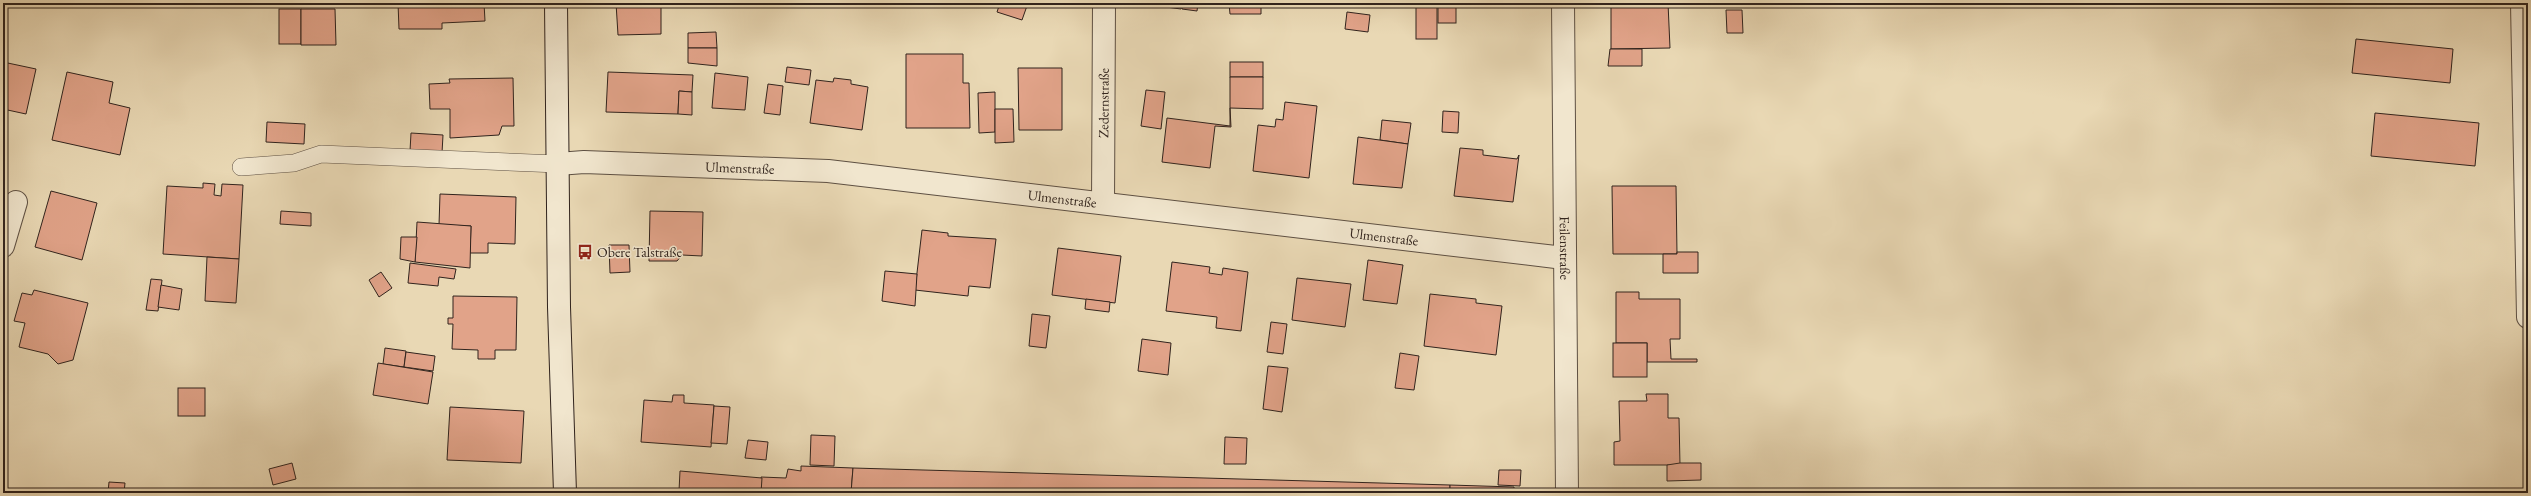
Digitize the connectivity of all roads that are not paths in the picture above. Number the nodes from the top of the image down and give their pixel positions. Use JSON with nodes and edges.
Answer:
{"nodes":[{"id":1,"x":556,"y":3,"type":"edge"},
{"id":2,"x":1104,"y":3,"type":"edge"},
{"id":3,"x":1563,"y":3,"type":"edge"},
{"id":4,"x":2522,"y":3,"type":"edge"},
{"id":5,"x":558,"y":164,"type":"junction"},
{"id":6,"x":241,"y":167,"type":"dead end"},
{"id":7,"x":16,"y":202,"type":"dead end"},
{"id":8,"x":1103,"y":204,"type":"junction"},
{"id":9,"x":3,"y":246,"type":"edge"},
{"id":10,"x":1564,"y":258,"type":"junction"},
{"id":11,"x":2528,"y":317,"type":"edge"},
{"id":12,"x":565,"y":493,"type":"edge"},
{"id":13,"x":1567,"y":493,"type":"edge"}],
"edges":[{"from":1,"to":5,"type":"street"},
{"from":2,"to":8,"type":"street","name":"Zedernstraße"},
{"from":3,"to":10,"type":"street","name":"Feilenstraße"},
{"from":4,"to":11,"type":"street"},
{"from":5,"to":6,"type":"lane"},
{"from":5,"to":8,"type":"street","name":"Ulmenstraße"},
{"from":5,"to":12,"type":"street"},
{"from":7,"to":9,"type":"street"},
{"from":8,"to":10,"type":"street","name":"Ulmenstraße"},
{"from":10,"to":13,"type":"street","name":"Feilenstraße"}]}
